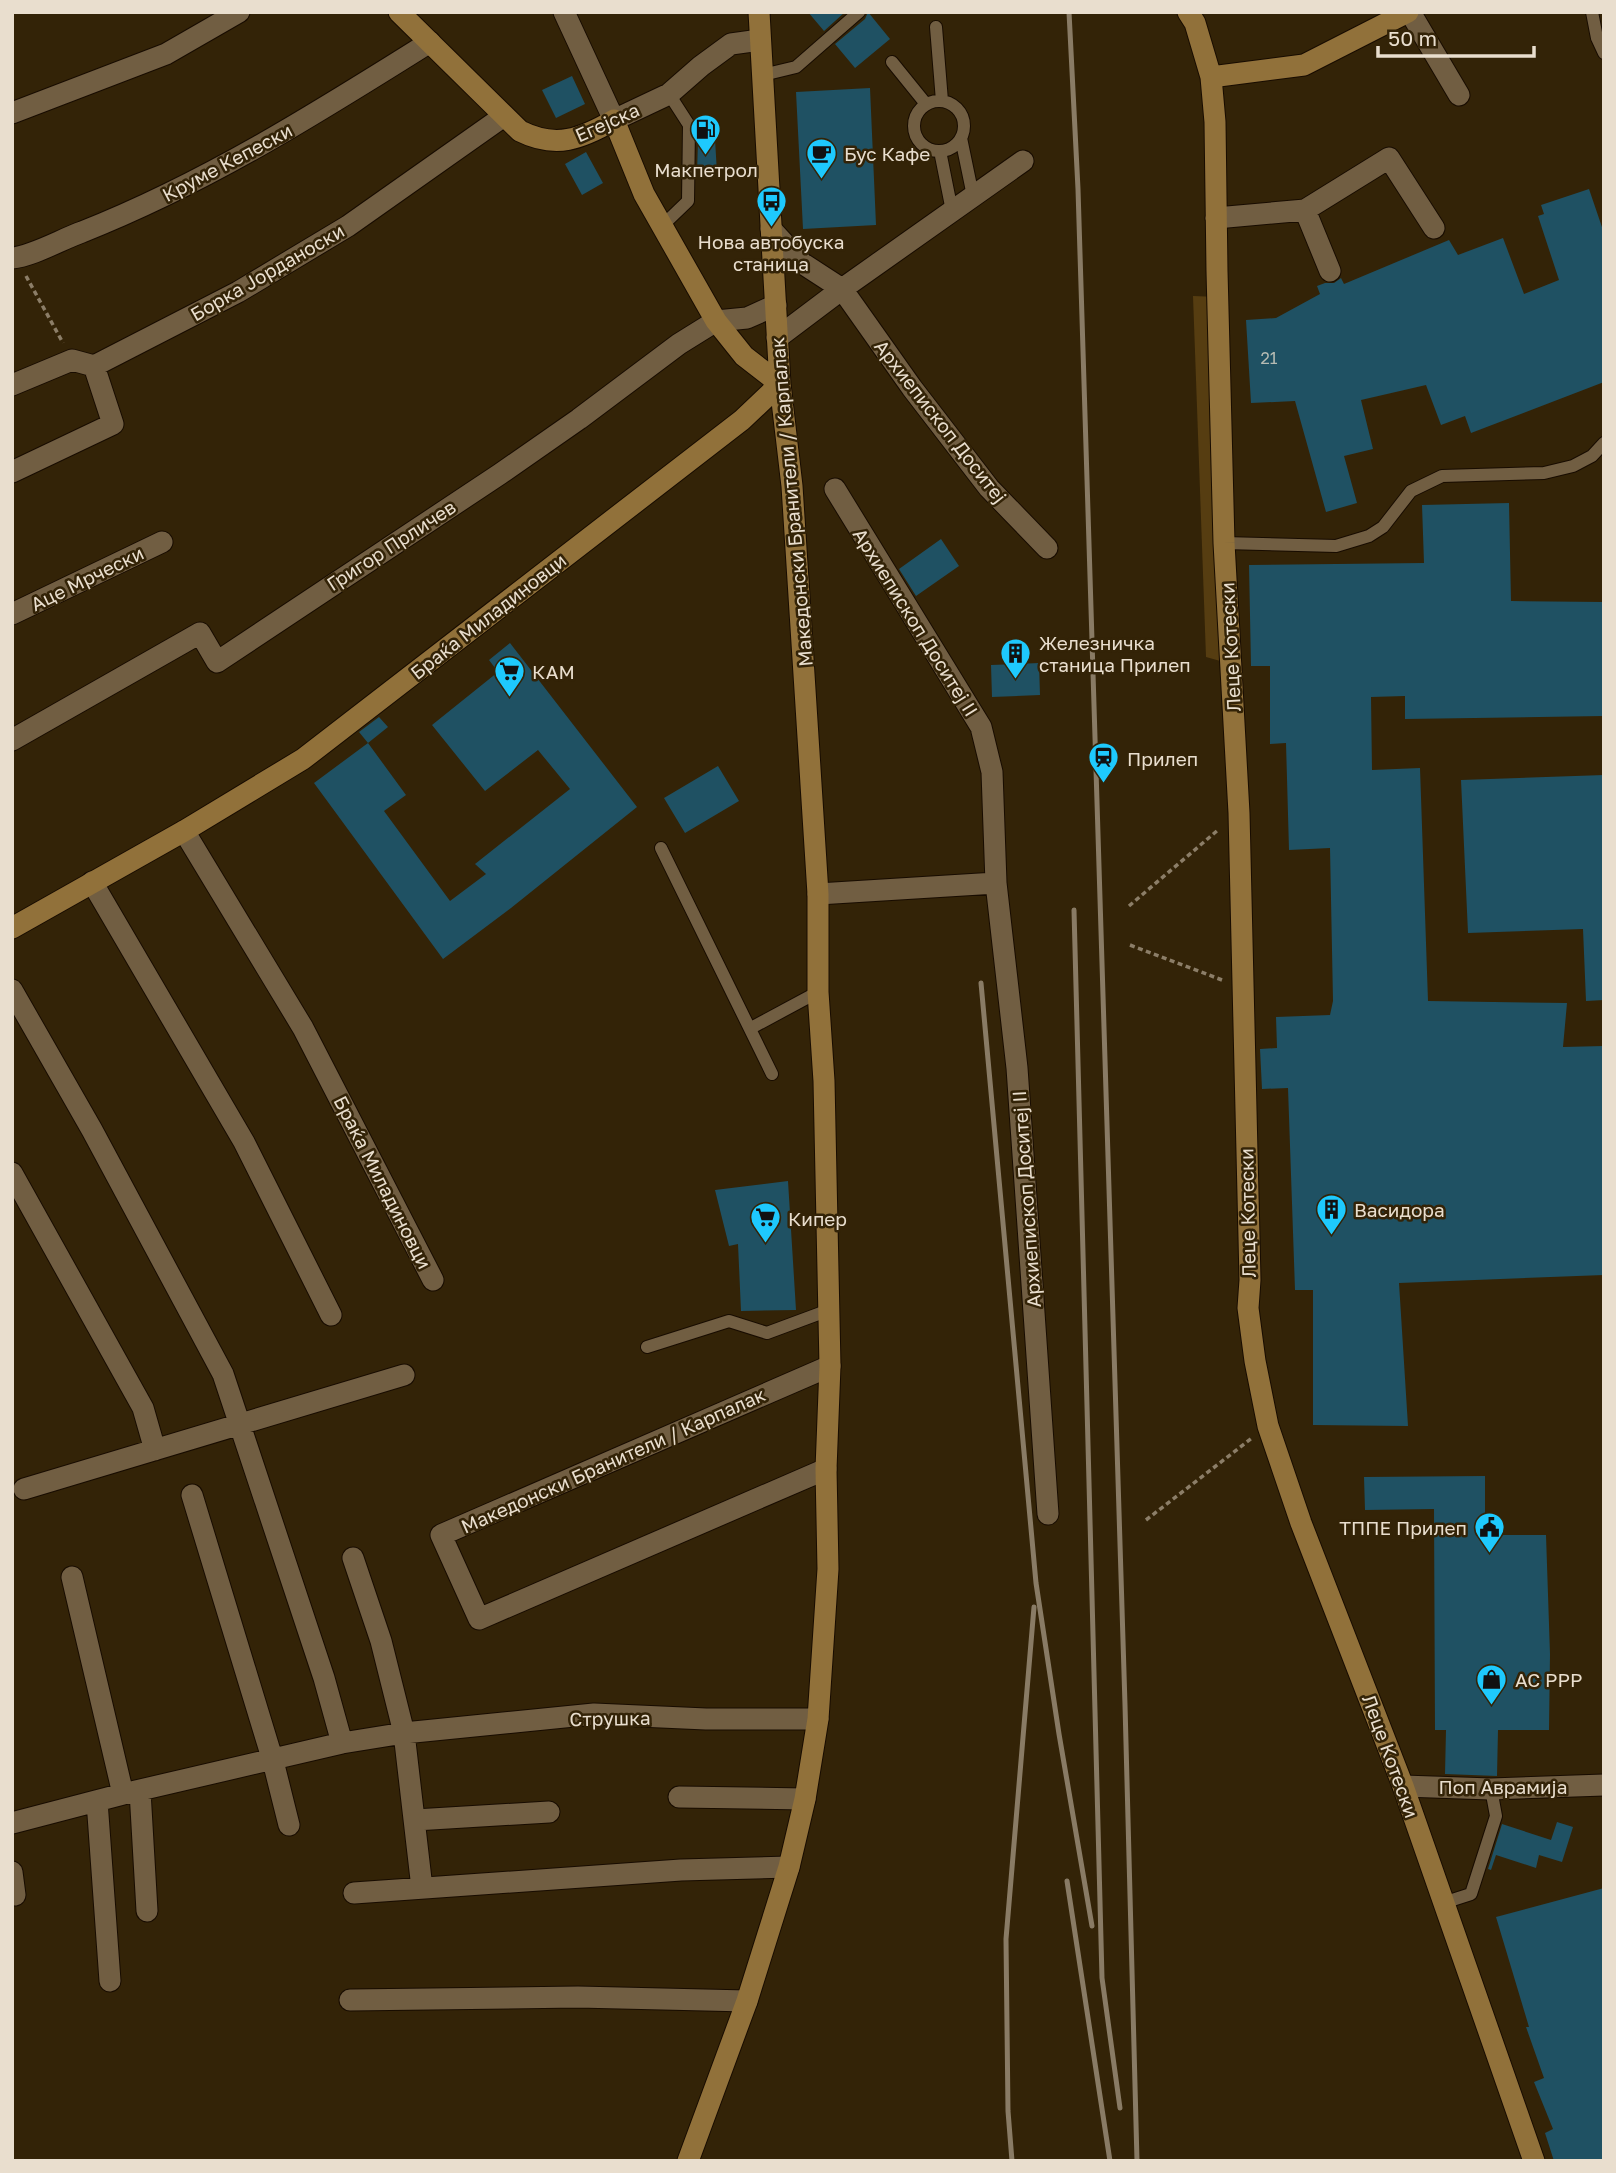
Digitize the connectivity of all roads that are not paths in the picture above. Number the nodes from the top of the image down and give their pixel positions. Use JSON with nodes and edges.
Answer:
{"nodes":[{"id":1,"x":239,"y":12,"type":"edge"},
{"id":2,"x":399,"y":12,"type":"edge"},
{"id":3,"x":564,"y":12,"type":"edge"},
{"id":4,"x":759,"y":12,"type":"edge"},
{"id":5,"x":859,"y":12,"type":"edge"},
{"id":6,"x":1188,"y":12,"type":"edge"},
{"id":7,"x":1409,"y":12,"type":"edge"},
{"id":8,"x":1591,"y":12,"type":"edge"},
{"id":9,"x":936,"y":27,"type":"dead end"},
{"id":10,"x":760,"y":40,"type":"junction"},
{"id":11,"x":430,"y":42,"type":"junction"},
{"id":12,"x":1604,"y":53,"type":"edge"},
{"id":13,"x":892,"y":62,"type":"dead end"},
{"id":14,"x":763,"y":75,"type":"junction"},
{"id":15,"x":1211,"y":77,"type":"junction"},
{"id":16,"x":669,"y":94,"type":"junction"},
{"id":17,"x":1459,"y":95,"type":"dead end"},
{"id":18,"x":942,"y":101,"type":"junction"},
{"id":19,"x":926,"y":104,"type":"junction"},
{"id":20,"x":12,"y":113,"type":"edge"},
{"id":21,"x":504,"y":116,"type":"junction"},
{"id":22,"x":614,"y":120,"type":"junction"},
{"id":23,"x":961,"y":138,"type":"junction"},
{"id":24,"x":940,"y":151,"type":"junction"},
{"id":25,"x":1023,"y":160,"type":"dead end"},
{"id":26,"x":973,"y":196,"type":"junction"},
{"id":27,"x":1305,"y":210,"type":"junction"},
{"id":28,"x":952,"y":211,"type":"junction"},
{"id":29,"x":1216,"y":218,"type":"junction"},
{"id":30,"x":662,"y":226,"type":"junction"},
{"id":31,"x":1434,"y":228,"type":"dead end"},
{"id":32,"x":771,"y":229,"type":"junction"},
{"id":33,"x":14,"y":258,"type":"edge"},
{"id":34,"x":1330,"y":271,"type":"dead end"},
{"id":35,"x":842,"y":289,"type":"junction"},
{"id":36,"x":775,"y":305,"type":"junction"},
{"id":37,"x":716,"y":321,"type":"junction"},
{"id":38,"x":777,"y":338,"type":"junction"},
{"id":39,"x":94,"y":366,"type":"junction"},
{"id":40,"x":780,"y":384,"type":"junction"},
{"id":41,"x":12,"y":385,"type":"edge"},
{"id":42,"x":1604,"y":443,"type":"edge"},
{"id":43,"x":12,"y":472,"type":"edge"},
{"id":44,"x":835,"y":489,"type":"dead end"},
{"id":45,"x":162,"y":542,"type":"dead end"},
{"id":46,"x":1224,"y":543,"type":"junction"},
{"id":47,"x":1047,"y":548,"type":"dead end"},
{"id":48,"x":12,"y":614,"type":"edge"},
{"id":49,"x":12,"y":740,"type":"edge"},
{"id":50,"x":184,"y":831,"type":"junction"},
{"id":51,"x":661,"y":848,"type":"dead end"},
{"id":52,"x":92,"y":882,"type":"junction"},
{"id":53,"x":996,"y":883,"type":"junction"},
{"id":54,"x":818,"y":894,"type":"junction"},
{"id":55,"x":12,"y":928,"type":"edge"},
{"id":56,"x":12,"y":990,"type":"edge"},
{"id":57,"x":818,"y":992,"type":"junction"},
{"id":58,"x":751,"y":1028,"type":"junction"},
{"id":59,"x":772,"y":1074,"type":"dead end"},
{"id":60,"x":12,"y":1173,"type":"edge"},
{"id":61,"x":433,"y":1280,"type":"dead end"},
{"id":62,"x":829,"y":1310,"type":"junction"},
{"id":63,"x":331,"y":1315,"type":"dead end"},
{"id":64,"x":648,"y":1347,"type":"dead end"},
{"id":65,"x":830,"y":1366,"type":"junction"},
{"id":66,"x":404,"y":1375,"type":"dead end"},
{"id":67,"x":239,"y":1424,"type":"junction"},
{"id":68,"x":155,"y":1450,"type":"junction"},
{"id":69,"x":826,"y":1469,"type":"junction"},
{"id":70,"x":24,"y":1489,"type":"dead end"},
{"id":71,"x":192,"y":1495,"type":"dead end"},
{"id":72,"x":1048,"y":1514,"type":"dead end"},
{"id":73,"x":353,"y":1558,"type":"dead end"},
{"id":74,"x":72,"y":1577,"type":"dead end"},
{"id":75,"x":818,"y":1720,"type":"junction"},
{"id":76,"x":404,"y":1733,"type":"junction"},
{"id":77,"x":342,"y":1743,"type":"junction"},
{"id":78,"x":273,"y":1761,"type":"junction"},
{"id":79,"x":1604,"y":1785,"type":"edge"},
{"id":80,"x":1403,"y":1786,"type":"junction"},
{"id":81,"x":1491,"y":1789,"type":"junction"},
{"id":82,"x":131,"y":1793,"type":"junction"},
{"id":83,"x":679,"y":1797,"type":"dead end"},
{"id":84,"x":805,"y":1799,"type":"junction"},
{"id":85,"x":97,"y":1801,"type":"junction"},
{"id":86,"x":549,"y":1812,"type":"dead end"},
{"id":87,"x":415,"y":1820,"type":"junction"},
{"id":88,"x":12,"y":1823,"type":"edge"},
{"id":89,"x":289,"y":1825,"type":"dead end"},
{"id":90,"x":789,"y":1867,"type":"junction"},
{"id":91,"x":12,"y":1872,"type":"edge"},
{"id":92,"x":422,"y":1888,"type":"junction"},
{"id":93,"x":354,"y":1893,"type":"dead end"},
{"id":94,"x":15,"y":1895,"type":"dead end"},
{"id":95,"x":1443,"y":1903,"type":"junction"},
{"id":96,"x":147,"y":1911,"type":"dead end"},
{"id":97,"x":110,"y":1981,"type":"dead end"},
{"id":98,"x":350,"y":2000,"type":"dead end"},
{"id":99,"x":747,"y":2001,"type":"junction"},
{"id":100,"x":688,"y":2161,"type":"edge"},
{"id":101,"x":1534,"y":2161,"type":"edge"}],
"edges":[{"from":1,"to":20,"type":"street"},
{"from":2,"to":11,"type":"main road","name":"Егејска"},
{"from":3,"to":22,"type":"street"},
{"from":4,"to":10,"type":"main road","name":"Македонски Бранители / Карпалак"},
{"from":5,"to":14,"type":"lane"},
{"from":6,"to":15,"type":"main road","name":"Леце Котески"},
{"from":7,"to":15,"type":"main road"},
{"from":7,"to":17,"type":"street"},
{"from":8,"to":12,"type":"lane"},
{"from":9,"to":18,"type":"lane"},
{"from":10,"to":14,"type":"main road","name":"Македонски Бранители / Карпалак"},
{"from":10,"to":16,"type":"street","name":"Егејска"},
{"from":11,"to":21,"type":"main road","name":"Егејска"},
{"from":11,"to":33,"type":"street","name":"Круме Кепески"},
{"from":13,"to":19,"type":"lane"},
{"from":14,"to":32,"type":"main road","name":"Македонски Бранители / Карпалак"},
{"from":15,"to":29,"type":"main road","name":"Леце Котески"},
{"from":16,"to":22,"type":"street","name":"Егејска"},
{"from":16,"to":30,"type":"lane"},
{"from":18,"to":19,"type":"lane"},
{"from":18,"to":23,"type":"lane"},
{"from":19,"to":24,"type":"lane"},
{"from":21,"to":22,"type":"main road","name":"Егејска"},
{"from":21,"to":39,"type":"street","name":"Борка Јорданоски"},
{"from":22,"to":30,"type":"main road"},
{"from":23,"to":24,"type":"lane"},
{"from":23,"to":26,"type":"lane"},
{"from":24,"to":28,"type":"lane"},
{"from":25,"to":26,"type":"street"},
{"from":26,"to":28,"type":"street"},
{"from":27,"to":29,"type":"street"},
{"from":27,"to":31,"type":"street"},
{"from":27,"to":34,"type":"street"},
{"from":28,"to":35,"type":"street"},
{"from":29,"to":46,"type":"main road","name":"Леце Котески"},
{"from":30,"to":37,"type":"main road"},
{"from":32,"to":35,"type":"street","name":"Архиепископ Доситеј"},
{"from":32,"to":36,"type":"main road","name":"Македонски Бранители / Карпалак"},
{"from":35,"to":38,"type":"street"},
{"from":35,"to":47,"type":"street","name":"Архиепископ Доситеј"},
{"from":36,"to":37,"type":"street","name":"Григор Прличев"},
{"from":36,"to":38,"type":"main road","name":"Македонски Бранители / Карпалак"},
{"from":37,"to":40,"type":"main road"},
{"from":37,"to":49,"type":"street","name":"Григор Прличев"},
{"from":38,"to":40,"type":"main road","name":"Македонски Бранители / Карпалак"},
{"from":39,"to":41,"type":"street"},
{"from":39,"to":43,"type":"street"},
{"from":40,"to":50,"type":"main road","name":"Браќа Миладиновци"},
{"from":40,"to":54,"type":"main road","name":"Македонски Бранители / Карпалак"},
{"from":42,"to":46,"type":"lane"},
{"from":44,"to":53,"type":"street","name":"Архиепископ Доситеј II"},
{"from":45,"to":48,"type":"street","name":"Аце Мрчески"},
{"from":46,"to":80,"type":"main road","name":"Леце Котески"},
{"from":50,"to":52,"type":"main road","name":"Браќа Миладиновци"},
{"from":50,"to":61,"type":"street","name":"Браќа Миладиновци"},
{"from":51,"to":58,"type":"lane"},
{"from":52,"to":55,"type":"main road","name":"Браќа Миладиновци"},
{"from":52,"to":63,"type":"street"},
{"from":53,"to":54,"type":"street"},
{"from":53,"to":72,"type":"street","name":"Архиепископ Доситеј II"},
{"from":54,"to":57,"type":"main road","name":"Македонски Бранители / Карпалак"},
{"from":56,"to":67,"type":"street"},
{"from":57,"to":58,"type":"lane"},
{"from":57,"to":62,"type":"main road","name":"Македонски Бранители / Карпалак"},
{"from":58,"to":59,"type":"lane"},
{"from":60,"to":68,"type":"street"},
{"from":62,"to":64,"type":"lane"},
{"from":62,"to":65,"type":"main road","name":"Македонски Бранители / Карпалак"},
{"from":65,"to":69,"type":"main road","name":"Македонски Бранители / Карпалак"},
{"from":65,"to":69,"type":"street","name":"Македонски Бранители / Карпалак"},
{"from":66,"to":67,"type":"street"},
{"from":67,"to":68,"type":"street"},
{"from":67,"to":77,"type":"street"},
{"from":68,"to":70,"type":"street"},
{"from":69,"to":75,"type":"main road","name":"Македонски Бранители / Карпалак"},
{"from":71,"to":78,"type":"street"},
{"from":73,"to":76,"type":"street"},
{"from":74,"to":82,"type":"street"},
{"from":75,"to":76,"type":"street","name":"Струшка"},
{"from":75,"to":84,"type":"main road","name":"Македонски Бранители / Карпалак"},
{"from":76,"to":77,"type":"street","name":"Струшка"},
{"from":76,"to":87,"type":"street"},
{"from":77,"to":78,"type":"street","name":"Струшка"},
{"from":78,"to":82,"type":"street","name":"Струшка"},
{"from":78,"to":89,"type":"street"},
{"from":79,"to":81,"type":"street","name":"Поп Аврамија"},
{"from":80,"to":81,"type":"street","name":"Поп Аврамија"},
{"from":80,"to":95,"type":"main road","name":"Леце Котески"},
{"from":81,"to":95,"type":"lane"},
{"from":82,"to":85,"type":"street","name":"Струшка"},
{"from":82,"to":96,"type":"street"},
{"from":83,"to":84,"type":"street"},
{"from":84,"to":90,"type":"main road","name":"Македонски Бранители / Карпалак"},
{"from":85,"to":88,"type":"street","name":"Струшка"},
{"from":85,"to":97,"type":"street"},
{"from":86,"to":87,"type":"street"},
{"from":87,"to":92,"type":"street"},
{"from":90,"to":92,"type":"street"},
{"from":90,"to":99,"type":"main road","name":"Македонски Бранители / Карпалак"},
{"from":91,"to":94,"type":"street"},
{"from":92,"to":93,"type":"street"},
{"from":95,"to":101,"type":"main road","name":"Леце Котески"},
{"from":98,"to":99,"type":"street"},
{"from":99,"to":100,"type":"main road","name":"Македонски Бранители / Карпалак"}]}
